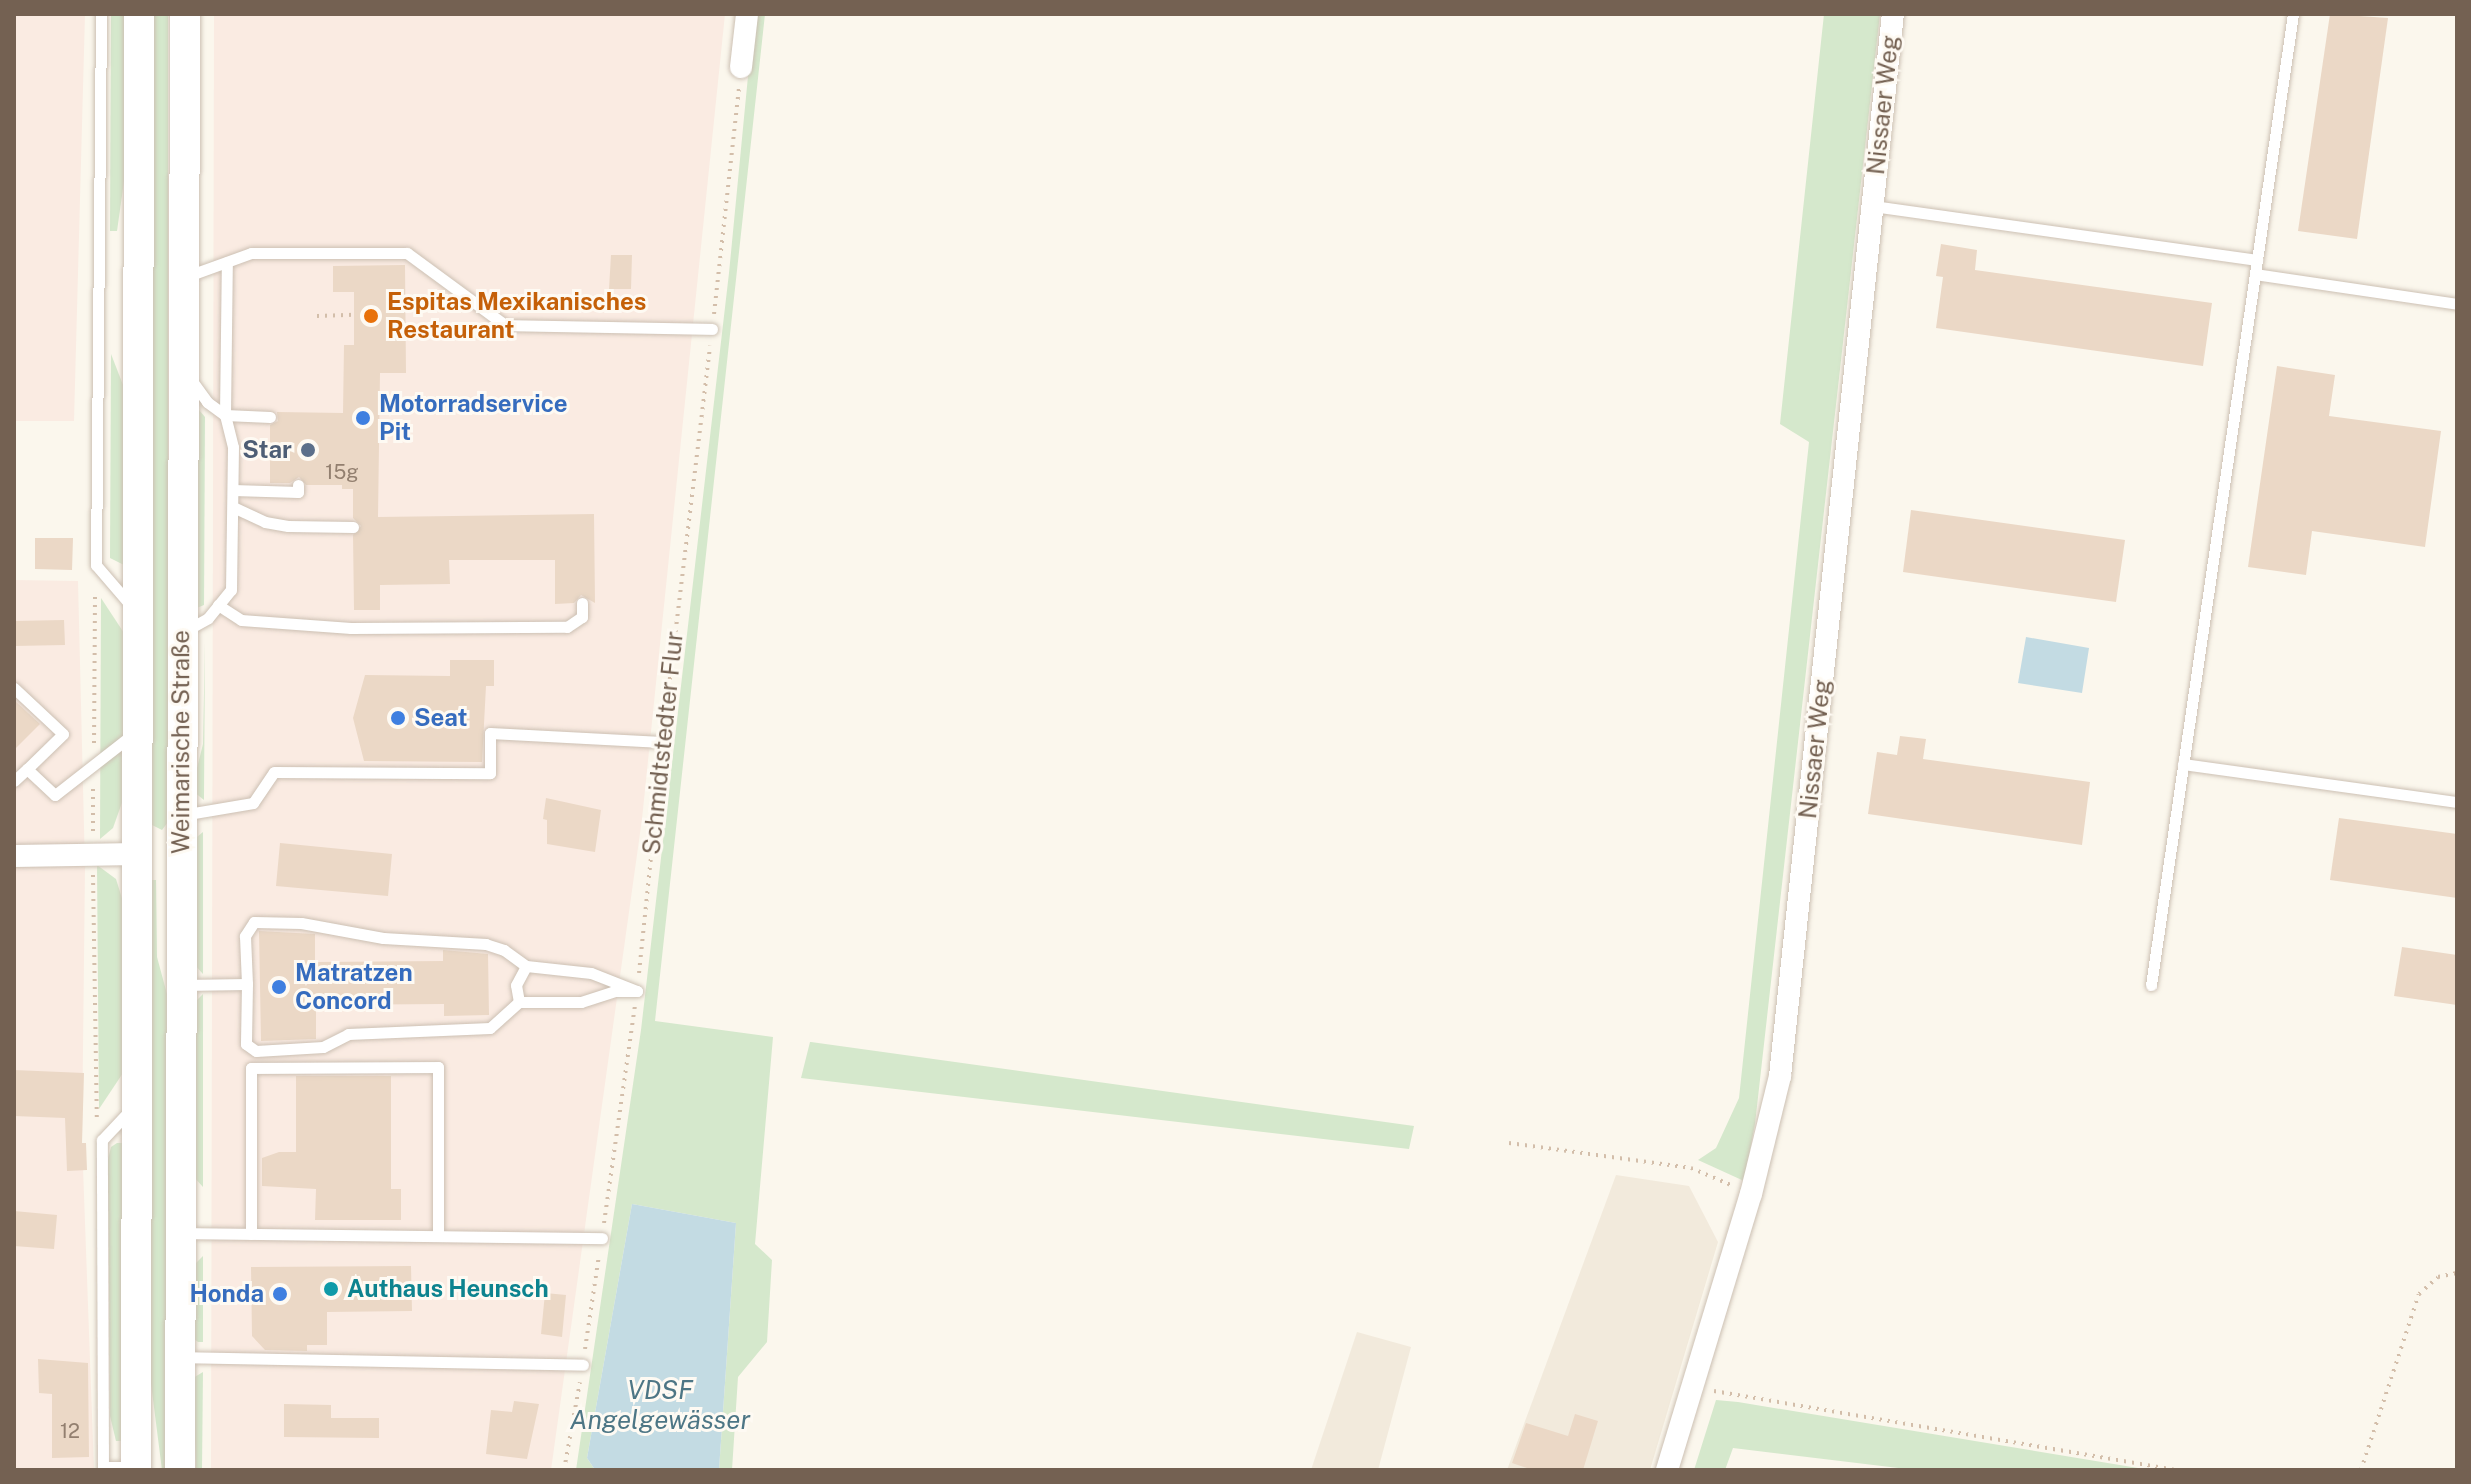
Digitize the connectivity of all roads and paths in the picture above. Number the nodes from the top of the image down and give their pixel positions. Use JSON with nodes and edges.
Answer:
{"nodes":[{"id":1,"x":101,"y":14,"type":"edge"},
{"id":2,"x":139,"y":14,"type":"edge"},
{"id":3,"x":185,"y":14,"type":"edge"},
{"id":4,"x":747,"y":14,"type":"edge"},
{"id":5,"x":1893,"y":14,"type":"edge"},
{"id":6,"x":2293,"y":14,"type":"edge"},
{"id":7,"x":741,"y":67,"type":"joint"},
{"id":8,"x":1873,"y":206,"type":"junction"},
{"id":9,"x":2257,"y":260,"type":"junction"},
{"id":10,"x":227,"y":262,"type":"junction"},
{"id":11,"x":2255,"y":274,"type":"junction"},
{"id":12,"x":185,"y":277,"type":"junction"},
{"id":13,"x":2457,"y":304,"type":"edge"},
{"id":14,"x":354,"y":315,"type":"dead end"},
{"id":15,"x":317,"y":316,"type":"dead end"},
{"id":16,"x":712,"y":329,"type":"junction"},
{"id":17,"x":184,"y":371,"type":"junction"},
{"id":18,"x":225,"y":415,"type":"junction"},
{"id":19,"x":270,"y":417,"type":"dead end"},
{"id":20,"x":298,"y":485,"type":"dead end"},
{"id":21,"x":233,"y":490,"type":"junction"},
{"id":22,"x":233,"y":507,"type":"junction"},
{"id":23,"x":353,"y":527,"type":"dead end"},
{"id":24,"x":582,"y":603,"type":"dead end"},
{"id":25,"x":218,"y":605,"type":"junction"},
{"id":26,"x":136,"y":612,"type":"junction"},
{"id":27,"x":181,"y":634,"type":"junction"},
{"id":28,"x":14,"y":688,"type":"edge"},
{"id":29,"x":137,"y":731,"type":"junction"},
{"id":30,"x":662,"y":742,"type":"junction"},
{"id":31,"x":2183,"y":764,"type":"junction"},
{"id":32,"x":27,"y":769,"type":"junction"},
{"id":33,"x":14,"y":781,"type":"edge"},
{"id":34,"x":2457,"y":802,"type":"edge"},
{"id":35,"x":181,"y":815,"type":"junction"},
{"id":36,"x":138,"y":854,"type":"junction"},
{"id":37,"x":181,"y":854,"type":"junction"},
{"id":38,"x":14,"y":856,"type":"edge"},
{"id":39,"x":526,"y":966,"type":"junction"},
{"id":40,"x":247,"y":984,"type":"junction"},
{"id":41,"x":182,"y":985,"type":"junction"},
{"id":42,"x":2151,"y":985,"type":"dead end"},
{"id":43,"x":637,"y":991,"type":"junction"},
{"id":44,"x":519,"y":1002,"type":"junction"},
{"id":45,"x":138,"y":1102,"type":"junction"},
{"id":46,"x":1509,"y":1143,"type":"dead end"},
{"id":47,"x":1751,"y":1194,"type":"junction"},
{"id":48,"x":182,"y":1233,"type":"junction"},
{"id":49,"x":251,"y":1234,"type":"junction"},
{"id":50,"x":438,"y":1236,"type":"junction"},
{"id":51,"x":602,"y":1238,"type":"junction"},
{"id":52,"x":2457,"y":1273,"type":"edge"},
{"id":53,"x":180,"y":1357,"type":"junction"},
{"id":54,"x":583,"y":1365,"type":"junction"},
{"id":55,"x":1692,"y":1387,"type":"junction"},
{"id":56,"x":103,"y":1469,"type":"edge"},
{"id":57,"x":136,"y":1469,"type":"edge"},
{"id":58,"x":180,"y":1470,"type":"edge"},
{"id":59,"x":564,"y":1470,"type":"edge"},
{"id":60,"x":1667,"y":1470,"type":"edge"},
{"id":61,"x":2175,"y":1470,"type":"edge"},
{"id":62,"x":2361,"y":1470,"type":"edge"}],
"edges":[{"from":1,"to":26,"type":"lane"},
{"from":2,"to":26,"type":"main road","name":"Weimarische Straße"},
{"from":3,"to":12,"type":"main road","name":"Weimarische Straße"},
{"from":4,"to":7,"type":"street"},
{"from":5,"to":8,"type":"street","name":"Nissaer Weg"},
{"from":6,"to":9,"type":"lane"},
{"from":7,"to":16,"type":"path","name":"Schmidtstedter Flur"},
{"from":8,"to":9,"type":"lane"},
{"from":8,"to":47,"type":"street","name":"Nissaer Weg"},
{"from":9,"to":11,"type":"lane"},
{"from":10,"to":12,"type":"lane"},
{"from":10,"to":16,"type":"lane"},
{"from":10,"to":18,"type":"lane"},
{"from":11,"to":13,"type":"lane"},
{"from":11,"to":31,"type":"lane"},
{"from":12,"to":17,"type":"main road","name":"Weimarische Straße"},
{"from":14,"to":15,"type":"path"},
{"from":16,"to":30,"type":"path","name":"Schmidtstedter Flur"},
{"from":17,"to":18,"type":"lane"},
{"from":17,"to":27,"type":"main road","name":"Weimarische Straße"},
{"from":18,"to":19,"type":"lane"},
{"from":18,"to":21,"type":"lane"},
{"from":20,"to":21,"type":"lane"},
{"from":21,"to":22,"type":"lane"},
{"from":22,"to":23,"type":"lane"},
{"from":22,"to":25,"type":"lane"},
{"from":24,"to":25,"type":"lane"},
{"from":25,"to":27,"type":"lane"},
{"from":26,"to":29,"type":"main road","name":"Weimarische Straße"},
{"from":27,"to":35,"type":"main road","name":"Weimarische Straße"},
{"from":28,"to":32,"type":"lane"},
{"from":29,"to":32,"type":"lane"},
{"from":29,"to":36,"type":"main road","name":"Weimarische Straße"},
{"from":30,"to":35,"type":"lane"},
{"from":30,"to":43,"type":"path","name":"Schmidtstedter Flur"},
{"from":31,"to":34,"type":"lane"},
{"from":31,"to":42,"type":"lane"},
{"from":32,"to":33,"type":"lane"},
{"from":35,"to":37,"type":"main road","name":"Weimarische Straße"},
{"from":36,"to":37,"type":"main road"},
{"from":36,"to":38,"type":"street"},
{"from":36,"to":45,"type":"main road","name":"Weimarische Straße"},
{"from":37,"to":41,"type":"main road","name":"Weimarische Straße"},
{"from":39,"to":40,"type":"lane"},
{"from":39,"to":43,"type":"lane"},
{"from":39,"to":44,"type":"lane"},
{"from":40,"to":41,"type":"lane"},
{"from":40,"to":44,"type":"lane"},
{"from":41,"to":48,"type":"main road","name":"Weimarische Straße"},
{"from":43,"to":44,"type":"lane"},
{"from":43,"to":51,"type":"path","name":"Schmidtstedter Flur"},
{"from":45,"to":56,"type":"lane"},
{"from":45,"to":57,"type":"main road","name":"Weimarische Straße"},
{"from":46,"to":47,"type":"path"},
{"from":47,"to":55,"type":"street","name":"Nissaer Weg"},
{"from":48,"to":49,"type":"lane"},
{"from":48,"to":53,"type":"main road","name":"Weimarische Straße"},
{"from":49,"to":50,"type":"lane"},
{"from":49,"to":50,"type":"lane"},
{"from":50,"to":51,"type":"lane"},
{"from":51,"to":54,"type":"path","name":"Schmidtstedter Flur"},
{"from":52,"to":62,"type":"path"},
{"from":53,"to":54,"type":"lane"},
{"from":53,"to":58,"type":"main road","name":"Weimarische Straße"},
{"from":54,"to":59,"type":"path","name":"Schmidtstedter Flur"},
{"from":55,"to":60,"type":"street","name":"Nissaer Weg"},
{"from":55,"to":61,"type":"path"},
{"from":56,"to":57,"type":"lane"}]}
